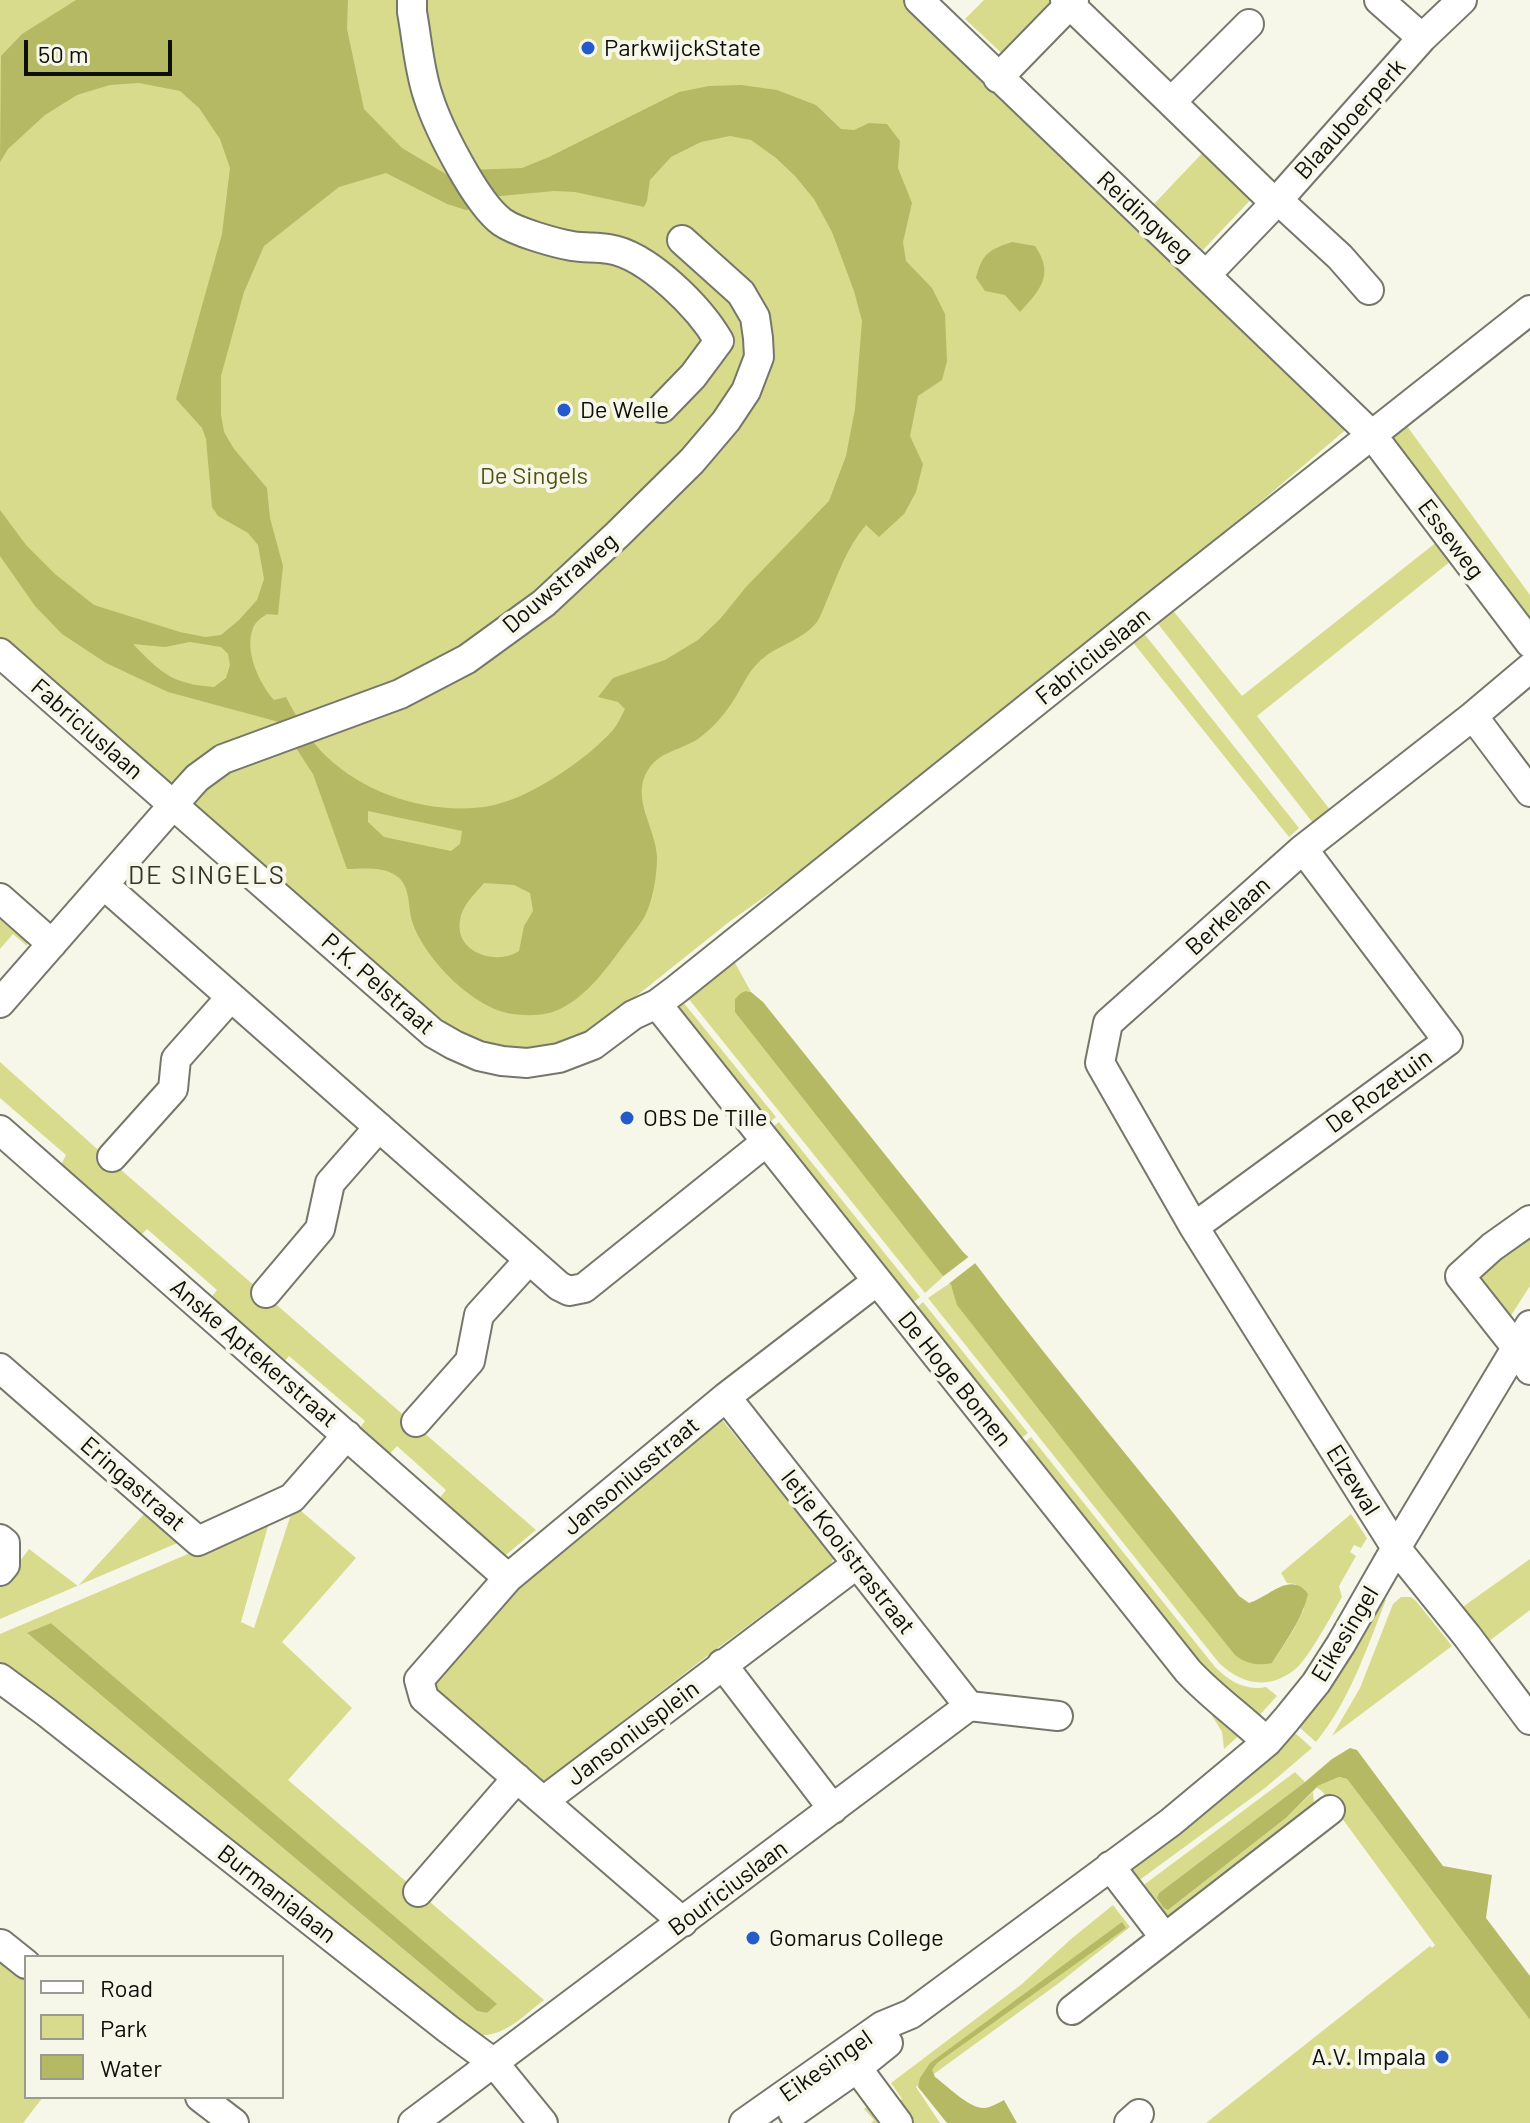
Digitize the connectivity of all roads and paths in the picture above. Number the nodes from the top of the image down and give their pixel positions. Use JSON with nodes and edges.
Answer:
{"nodes":[{"id":1,"x":412,"y":0,"type":"edge"},
{"id":2,"x":919,"y":0,"type":"edge"},
{"id":3,"x":1379,"y":0,"type":"edge"},
{"id":4,"x":1462,"y":0,"type":"edge"},
{"id":5,"x":1070,"y":1,"type":"edge"},
{"id":6,"x":1249,"y":24,"type":"dead end"},
{"id":7,"x":1422,"y":38,"type":"junction"},
{"id":8,"x":998,"y":78,"type":"junction"},
{"id":9,"x":1171,"y":102,"type":"junction"},
{"id":10,"x":1277,"y":202,"type":"junction"},
{"id":11,"x":682,"y":240,"type":"dead end"},
{"id":12,"x":1206,"y":275,"type":"junction"},
{"id":13,"x":1369,"y":290,"type":"dead end"},
{"id":14,"x":1530,"y":310,"type":"edge"},
{"id":15,"x":662,"y":408,"type":"dead end"},
{"id":16,"x":1372,"y":435,"type":"junction"},
{"id":17,"x":1530,"y":643,"type":"edge"},
{"id":18,"x":0,"y":653,"type":"edge"},
{"id":19,"x":1530,"y":668,"type":"edge"},
{"id":20,"x":1473,"y":716,"type":"junction"},
{"id":21,"x":1530,"y":792,"type":"edge"},
{"id":22,"x":173,"y":806,"type":"junction"},
{"id":23,"x":1303,"y":849,"type":"junction"},
{"id":24,"x":104,"y":885,"type":"junction"},
{"id":25,"x":0,"y":898,"type":"edge"},
{"id":26,"x":52,"y":944,"type":"junction"},
{"id":27,"x":231,"y":997,"type":"junction"},
{"id":28,"x":0,"y":1003,"type":"edge"},
{"id":29,"x":657,"y":1004,"type":"junction"},
{"id":30,"x":379,"y":1127,"type":"junction"},
{"id":31,"x":0,"y":1130,"type":"edge"},
{"id":32,"x":766,"y":1142,"type":"junction"},
{"id":33,"x":112,"y":1157,"type":"dead end"},
{"id":34,"x":1530,"y":1220,"type":"edge"},
{"id":35,"x":1194,"y":1227,"type":"junction"},
{"id":36,"x":529,"y":1260,"type":"junction"},
{"id":37,"x":877,"y":1281,"type":"junction"},
{"id":38,"x":266,"y":1293,"type":"dead end"},
{"id":39,"x":1525,"y":1347,"type":"edge"},
{"id":40,"x":0,"y":1368,"type":"edge"},
{"id":41,"x":726,"y":1397,"type":"junction"},
{"id":42,"x":416,"y":1422,"type":"dead end"},
{"id":43,"x":347,"y":1435,"type":"junction"},
{"id":44,"x":0,"y":1539,"type":"edge"},
{"id":45,"x":1396,"y":1548,"type":"junction"},
{"id":46,"x":857,"y":1564,"type":"junction"},
{"id":47,"x":0,"y":1571,"type":"edge"},
{"id":48,"x":508,"y":1578,"type":"junction"},
{"id":49,"x":722,"y":1664,"type":"junction"},
{"id":50,"x":0,"y":1678,"type":"edge"},
{"id":51,"x":969,"y":1706,"type":"junction"},
{"id":52,"x":1058,"y":1716,"type":"dead end"},
{"id":53,"x":1530,"y":1720,"type":"edge"},
{"id":54,"x":1267,"y":1742,"type":"junction"},
{"id":55,"x":517,"y":1778,"type":"junction"},
{"id":56,"x":546,"y":1803,"type":"junction"},
{"id":57,"x":833,"y":1809,"type":"junction"},
{"id":58,"x":1330,"y":1810,"type":"dead end"},
{"id":59,"x":1110,"y":1866,"type":"junction"},
{"id":60,"x":418,"y":1892,"type":"dead end"},
{"id":61,"x":683,"y":1922,"type":"junction"},
{"id":62,"x":1165,"y":1938,"type":"junction"},
{"id":63,"x":0,"y":1946,"type":"edge"},
{"id":64,"x":24,"y":1962,"type":"edge"},
{"id":65,"x":1072,"y":2010,"type":"dead end"},
{"id":66,"x":851,"y":2060,"type":"junction"},
{"id":67,"x":494,"y":2063,"type":"junction"},
{"id":68,"x":203,"y":2099,"type":"edge"},
{"id":69,"x":234,"y":2123,"type":"edge"},
{"id":70,"x":413,"y":2123,"type":"edge"},
{"id":71,"x":543,"y":2123,"type":"edge"},
{"id":72,"x":744,"y":2123,"type":"edge"},
{"id":73,"x":778,"y":2123,"type":"edge"},
{"id":74,"x":898,"y":2123,"type":"edge"}],
"edges":[{"from":1,"to":15,"type":"street"},
{"from":2,"to":8,"type":"street","name":"Reidingweg"},
{"from":3,"to":7,"type":"street","name":"Blaauboerperk"},
{"from":4,"to":7,"type":"street","name":"Blaauboerperk"},
{"from":5,"to":8,"type":"street"},
{"from":5,"to":9,"type":"street","name":"Blaauboerperk"},
{"from":6,"to":9,"type":"street"},
{"from":7,"to":10,"type":"street","name":"Blaauboerperk"},
{"from":8,"to":12,"type":"street","name":"Reidingweg"},
{"from":9,"to":10,"type":"street","name":"Blaauboerperk"},
{"from":10,"to":12,"type":"street","name":"Blaauboerperk"},
{"from":10,"to":13,"type":"street","name":"Blaauboerperk"},
{"from":11,"to":22,"type":"street","name":"Douwstraweg"},
{"from":12,"to":16,"type":"street","name":"Reidingweg"},
{"from":14,"to":16,"type":"street","name":"Fabriciuslaan"},
{"from":16,"to":17,"type":"street","name":"Esseweg"},
{"from":16,"to":29,"type":"street","name":"Fabriciuslaan"},
{"from":18,"to":22,"type":"street","name":"Fabriciuslaan"},
{"from":19,"to":20,"type":"street","name":"Berkelaan"},
{"from":20,"to":21,"type":"street"},
{"from":20,"to":23,"type":"street","name":"Berkelaan"},
{"from":22,"to":24,"type":"street","name":"Douwstraweg"},
{"from":22,"to":29,"type":"street","name":"P.K. Pelstraat"},
{"from":23,"to":35,"type":"street","name":"Berkelaan"},
{"from":23,"to":35,"type":"street","name":"De Rozetuin"},
{"from":24,"to":26,"type":"street","name":"Douwstraweg"},
{"from":24,"to":27,"type":"street"},
{"from":25,"to":26,"type":"street"},
{"from":26,"to":28,"type":"street","name":"Douwstraweg"},
{"from":27,"to":30,"type":"street"},
{"from":27,"to":33,"type":"street"},
{"from":29,"to":32,"type":"street","name":"De Hoge Bomen"},
{"from":30,"to":36,"type":"street"},
{"from":30,"to":38,"type":"street"},
{"from":31,"to":43,"type":"street","name":"Anske Aptekerstraat"},
{"from":32,"to":36,"type":"street"},
{"from":32,"to":37,"type":"street","name":"De Hoge Bomen"},
{"from":34,"to":39,"type":"street","name":"Eikesingel"},
{"from":35,"to":45,"type":"street","name":"Elzewal"},
{"from":36,"to":42,"type":"street"},
{"from":37,"to":41,"type":"street","name":"Jansoniusstraat"},
{"from":37,"to":54,"type":"street","name":"De Hoge Bomen"},
{"from":39,"to":45,"type":"street","name":"Eikesingel"},
{"from":40,"to":43,"type":"street","name":"Eringastraat"},
{"from":41,"to":46,"type":"street","name":"Ietje Kooistrastraat"},
{"from":41,"to":48,"type":"street","name":"Jansoniusstraat"},
{"from":43,"to":48,"type":"street","name":"Anske Aptekerstraat"},
{"from":44,"to":47,"type":"street"},
{"from":45,"to":53,"type":"street","name":"Elzewal"},
{"from":45,"to":54,"type":"street","name":"Eikesingel"},
{"from":46,"to":49,"type":"street","name":"Jansoniusplein"},
{"from":46,"to":51,"type":"street","name":"Ietje Kooistrastraat"},
{"from":48,"to":55,"type":"street","name":"Jansoniusstraat"},
{"from":49,"to":56,"type":"street","name":"Jansoniusplein"},
{"from":49,"to":57,"type":"street","name":"Jansoniusplein"},
{"from":50,"to":67,"type":"street","name":"Burmanialaan"},
{"from":51,"to":52,"type":"street"},
{"from":51,"to":57,"type":"street","name":"Bouriciuslaan"},
{"from":54,"to":59,"type":"street","name":"Eikesingel"},
{"from":55,"to":56,"type":"street"},
{"from":55,"to":60,"type":"street"},
{"from":56,"to":61,"type":"street"},
{"from":57,"to":61,"type":"street","name":"Bouriciuslaan"},
{"from":58,"to":62,"type":"street"},
{"from":59,"to":62,"type":"street"},
{"from":59,"to":66,"type":"street","name":"Eikesingel"},
{"from":61,"to":67,"type":"street","name":"Bouriciuslaan"},
{"from":62,"to":65,"type":"street"},
{"from":63,"to":64,"type":"street"},
{"from":66,"to":72,"type":"street","name":"Eikesingel"},
{"from":66,"to":73,"type":"street","name":"Eikesingel"},
{"from":66,"to":74,"type":"street"},
{"from":67,"to":70,"type":"street","name":"Bouriciuslaan"},
{"from":67,"to":71,"type":"street","name":"Burmanialaan"},
{"from":68,"to":69,"type":"street"}]}
